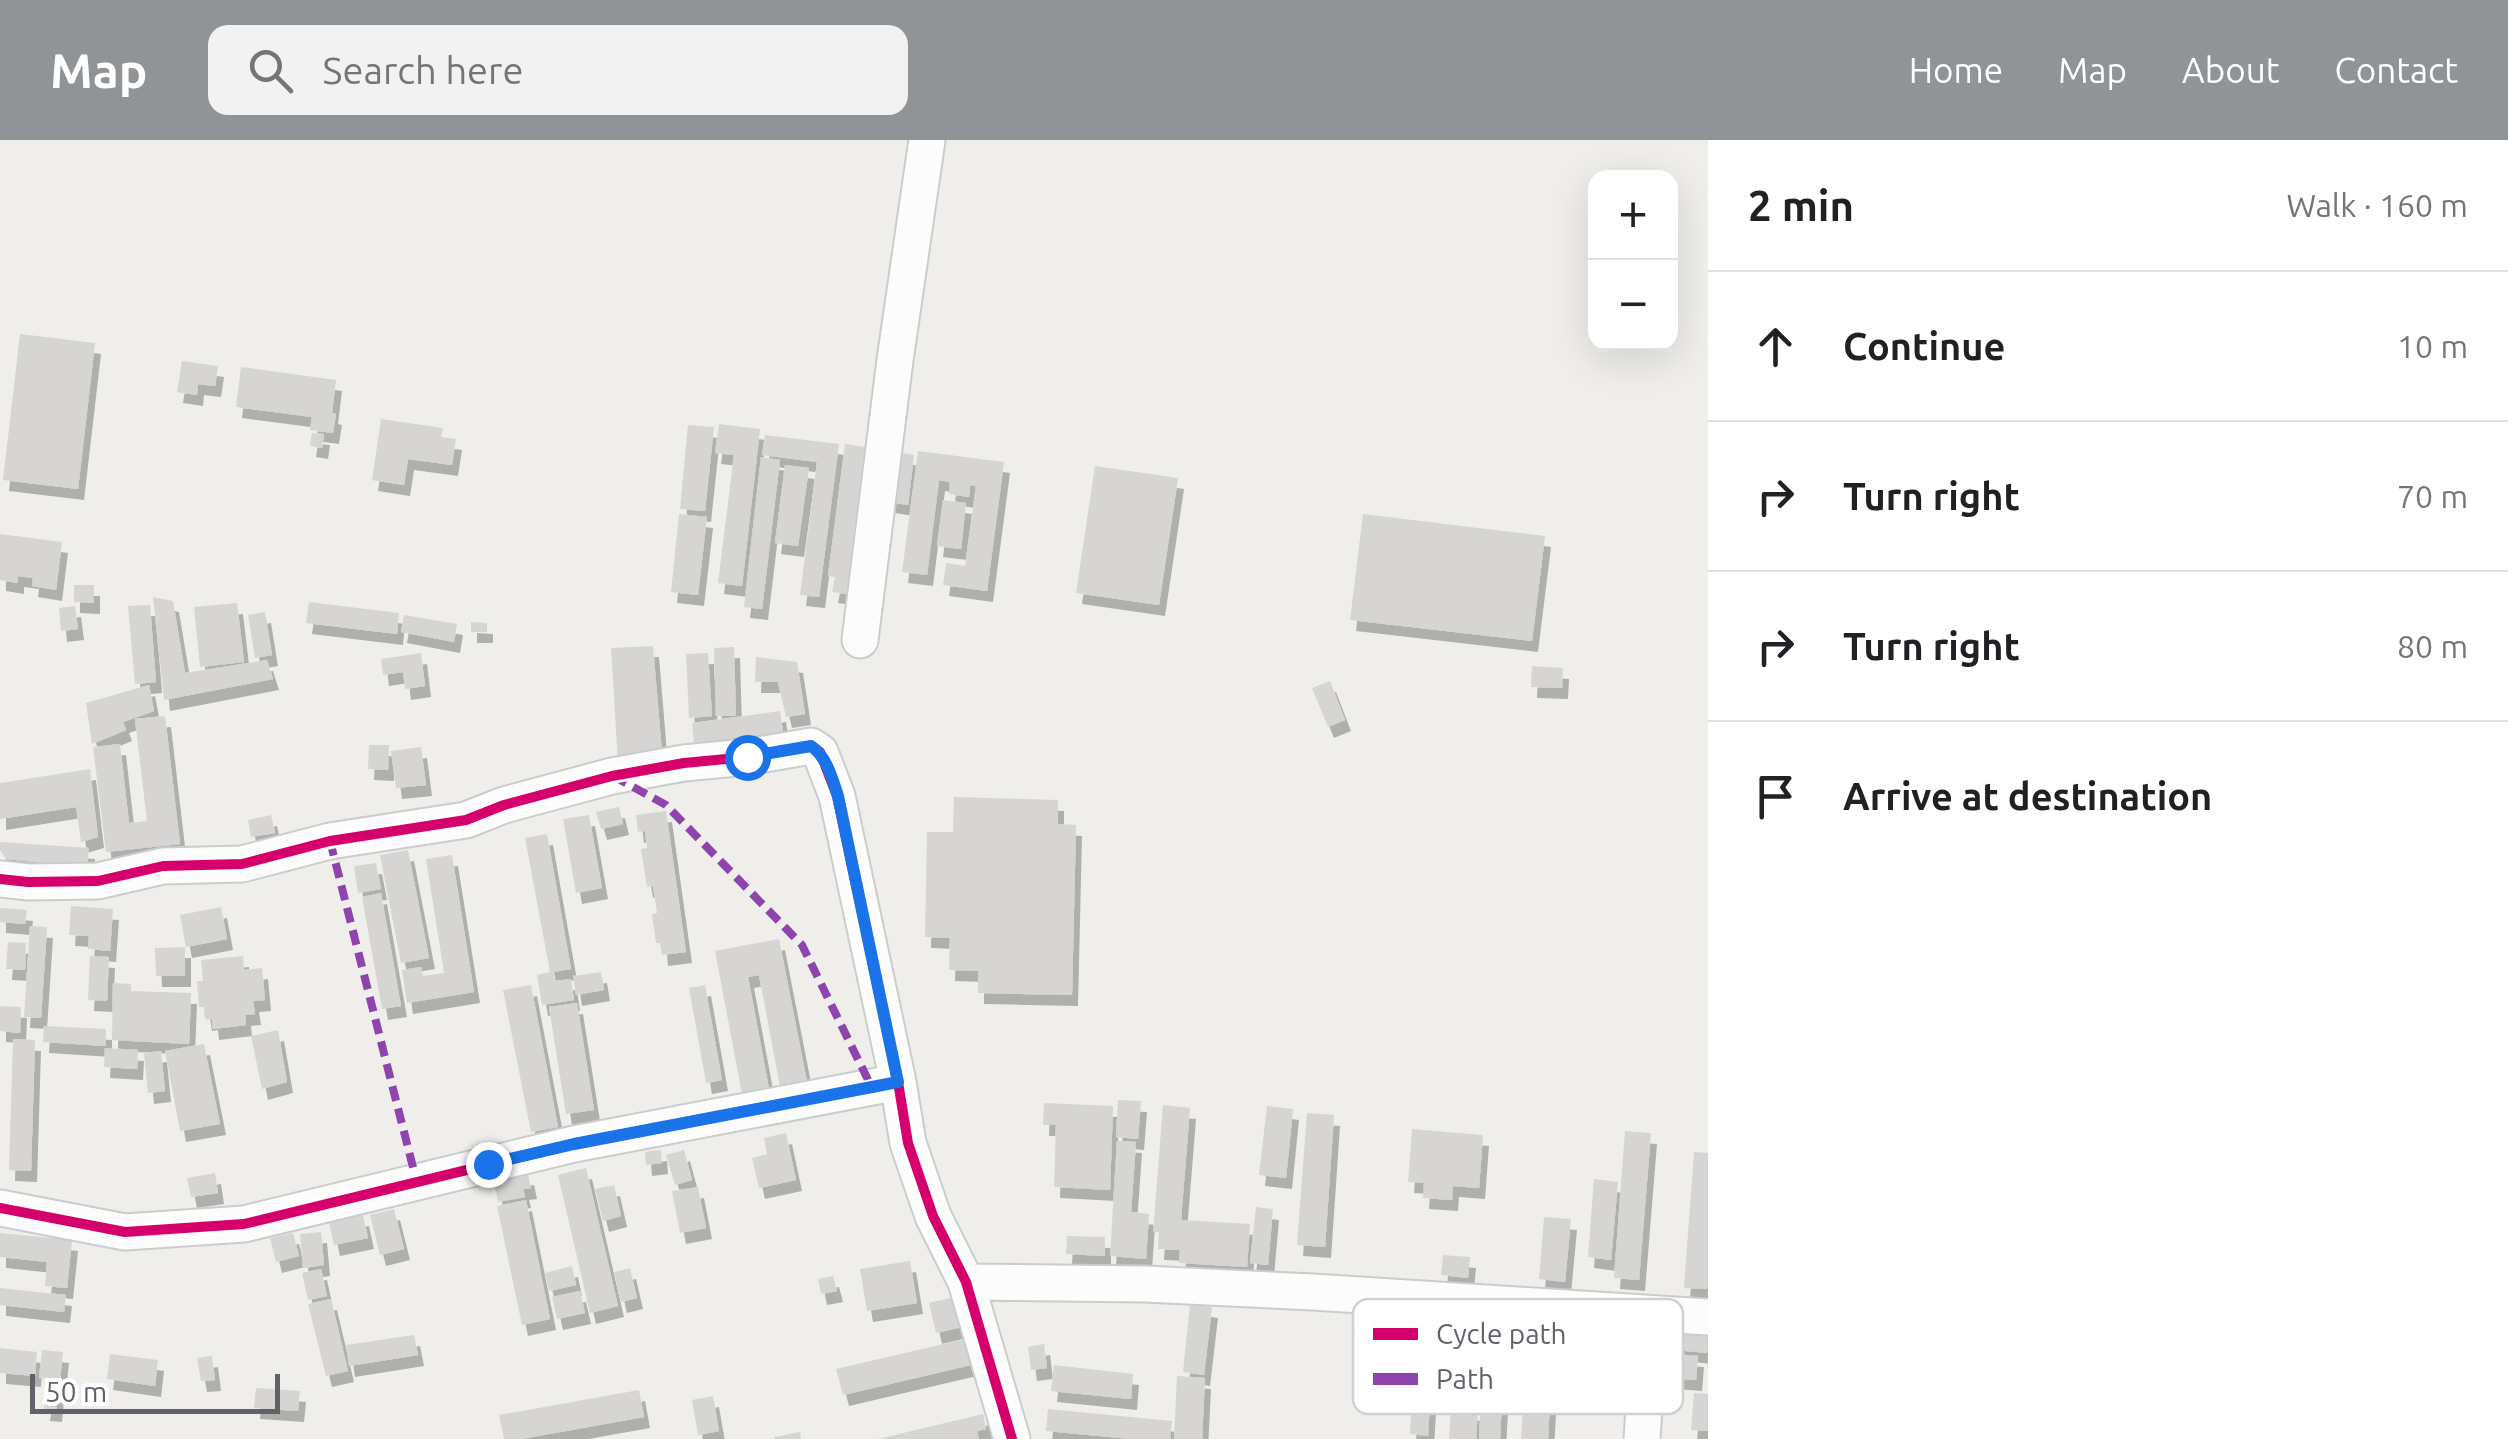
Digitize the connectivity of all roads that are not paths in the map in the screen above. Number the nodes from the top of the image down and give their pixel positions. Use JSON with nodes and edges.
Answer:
{"nodes":[{"id":1,"x":927,"y":140,"type":"edge"},
{"id":2,"x":860,"y":640,"type":"dead end"},
{"id":3,"x":0,"y":879,"type":"edge"},
{"id":4,"x":898,"y":1082,"type":"junction"},
{"id":5,"x":0,"y":1208,"type":"edge"},
{"id":6,"x":966,"y":1282,"type":"junction"},
{"id":7,"x":1414,"y":1299,"type":"edge"},
{"id":8,"x":1683,"y":1316,"type":"edge"},
{"id":9,"x":1708,"y":1317,"type":"edge"},
{"id":10,"x":1644,"y":1414,"type":"edge"},
{"id":11,"x":1012,"y":1439,"type":"edge"},
{"id":12,"x":1642,"y":1439,"type":"edge"}],
"edges":[{"from":1,"to":2,"type":"street"},
{"from":3,"to":4,"type":"street"},
{"from":4,"to":5,"type":"street"},
{"from":4,"to":6,"type":"street"},
{"from":6,"to":7,"type":"street"},
{"from":6,"to":11,"type":"street"},
{"from":8,"to":9,"type":"street"},
{"from":10,"to":12,"type":"street"}]}
